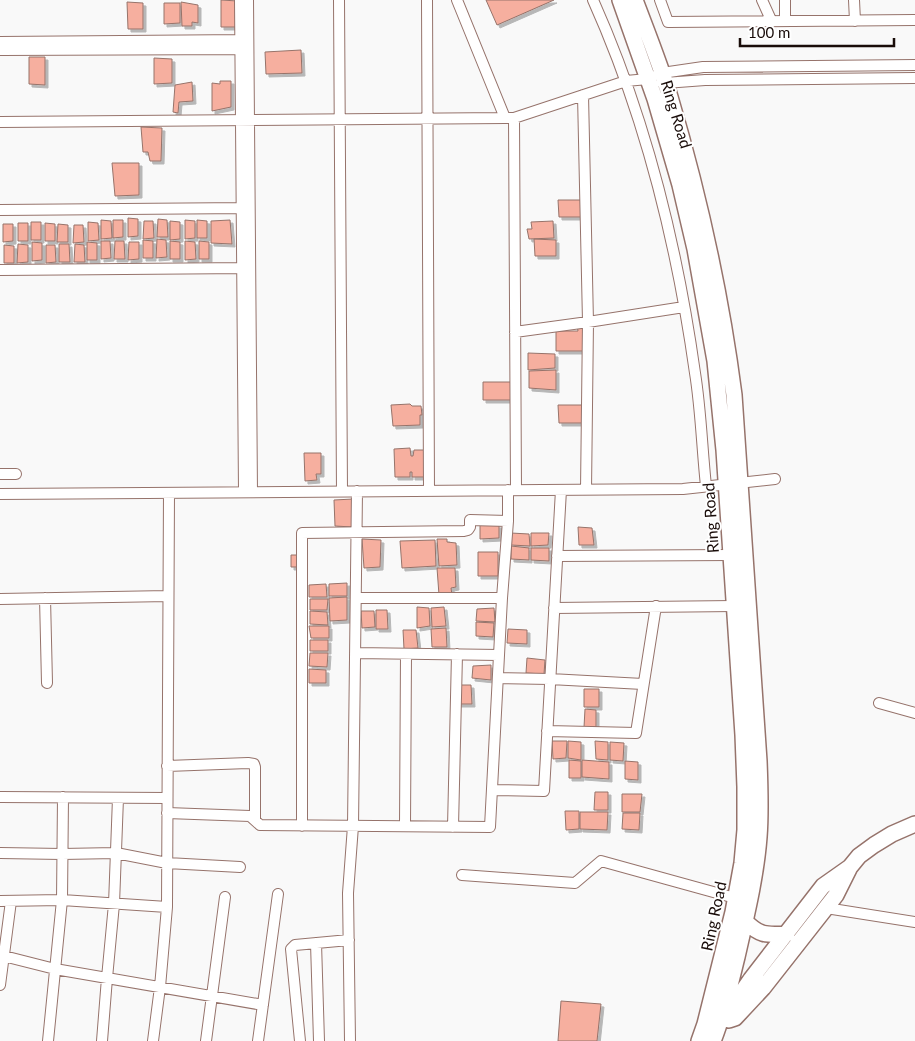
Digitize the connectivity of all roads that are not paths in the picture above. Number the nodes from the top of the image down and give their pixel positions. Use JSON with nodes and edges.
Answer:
{"nodes":[{"id":1,"x":240,"y":0,"type":"edge"},
{"id":2,"x":248,"y":0,"type":"edge"},
{"id":3,"x":339,"y":0,"type":"edge"},
{"id":4,"x":427,"y":0,"type":"edge"},
{"id":5,"x":457,"y":0,"type":"edge"},
{"id":6,"x":593,"y":0,"type":"edge"},
{"id":7,"x":620,"y":0,"type":"edge"},
{"id":8,"x":636,"y":0,"type":"edge"},
{"id":9,"x":660,"y":0,"type":"edge"},
{"id":10,"x":762,"y":0,"type":"edge"},
{"id":11,"x":785,"y":0,"type":"edge"},
{"id":12,"x":854,"y":0,"type":"edge"},
{"id":13,"x":915,"y":20,"type":"edge"},
{"id":14,"x":785,"y":21,"type":"junction"},
{"id":15,"x":855,"y":21,"type":"junction"},
{"id":16,"x":772,"y":22,"type":"junction"},
{"id":17,"x":0,"y":42,"type":"edge"},
{"id":18,"x":244,"y":44,"type":"junction"},
{"id":19,"x":0,"y":50,"type":"edge"},
{"id":20,"x":915,"y":65,"type":"edge"},
{"id":21,"x":658,"y":78,"type":"junction"},
{"id":22,"x":915,"y":78,"type":"edge"},
{"id":23,"x":626,"y":80,"type":"junction"},
{"id":24,"x":583,"y":95,"type":"junction"},
{"id":25,"x":510,"y":118,"type":"junction"},
{"id":26,"x":427,"y":119,"type":"junction"},
{"id":27,"x":340,"y":120,"type":"junction"},
{"id":28,"x":245,"y":121,"type":"junction"},
{"id":29,"x":0,"y":122,"type":"edge"},
{"id":30,"x":246,"y":208,"type":"junction"},
{"id":31,"x":0,"y":210,"type":"edge"},
{"id":32,"x":246,"y":268,"type":"junction"},
{"id":33,"x":0,"y":270,"type":"edge"},
{"id":34,"x":684,"y":306,"type":"junction"},
{"id":35,"x":588,"y":322,"type":"junction"},
{"id":36,"x":515,"y":332,"type":"junction"},
{"id":37,"x":0,"y":474,"type":"edge"},
{"id":38,"x":16,"y":474,"type":"dead end"},
{"id":39,"x":775,"y":479,"type":"dead end"},
{"id":40,"x":733,"y":483,"type":"junction"},
{"id":41,"x":706,"y":486,"type":"junction"},
{"id":42,"x":512,"y":490,"type":"junction"},
{"id":43,"x":561,"y":490,"type":"junction"},
{"id":44,"x":586,"y":490,"type":"junction"},
{"id":45,"x":342,"y":491,"type":"junction"},
{"id":46,"x":357,"y":491,"type":"junction"},
{"id":47,"x":429,"y":491,"type":"junction"},
{"id":48,"x":248,"y":492,"type":"junction"},
{"id":49,"x":169,"y":493,"type":"junction"},
{"id":50,"x":0,"y":494,"type":"edge"},
{"id":51,"x":508,"y":521,"type":"junction"},
{"id":52,"x":357,"y":532,"type":"junction"},
{"id":53,"x":730,"y":555,"type":"junction"},
{"id":54,"x":557,"y":556,"type":"junction"},
{"id":55,"x":168,"y":596,"type":"junction"},
{"id":56,"x":45,"y":598,"type":"junction"},
{"id":57,"x":356,"y":598,"type":"junction"},
{"id":58,"x":502,"y":598,"type":"junction"},
{"id":59,"x":0,"y":599,"type":"edge"},
{"id":60,"x":656,"y":606,"type":"junction"},
{"id":61,"x":734,"y":606,"type":"junction"},
{"id":62,"x":554,"y":608,"type":"junction"},
{"id":63,"x":355,"y":653,"type":"junction"},
{"id":64,"x":406,"y":654,"type":"junction"},
{"id":65,"x":457,"y":654,"type":"junction"},
{"id":66,"x":499,"y":655,"type":"junction"},
{"id":67,"x":498,"y":678,"type":"junction"},
{"id":68,"x":550,"y":679,"type":"junction"},
{"id":69,"x":46,"y":683,"type":"dead end"},
{"id":70,"x":644,"y":684,"type":"junction"},
{"id":71,"x":879,"y":703,"type":"dead end"},
{"id":72,"x":915,"y":713,"type":"edge"},
{"id":73,"x":547,"y":731,"type":"junction"},
{"id":74,"x":168,"y":766,"type":"junction"},
{"id":75,"x":492,"y":790,"type":"junction"},
{"id":76,"x":0,"y":797,"type":"edge"},
{"id":77,"x":63,"y":797,"type":"junction"},
{"id":78,"x":118,"y":798,"type":"junction"},
{"id":79,"x":167,"y":798,"type":"junction"},
{"id":80,"x":167,"y":813,"type":"junction"},
{"id":81,"x":255,"y":820,"type":"junction"},
{"id":82,"x":915,"y":824,"type":"edge"},
{"id":83,"x":302,"y":826,"type":"junction"},
{"id":84,"x":353,"y":826,"type":"junction"},
{"id":85,"x":405,"y":826,"type":"junction"},
{"id":86,"x":453,"y":827,"type":"junction"},
{"id":87,"x":0,"y":852,"type":"edge"},
{"id":88,"x":116,"y":853,"type":"junction"},
{"id":89,"x":62,"y":854,"type":"junction"},
{"id":90,"x":167,"y":863,"type":"junction"},
{"id":91,"x":240,"y":867,"type":"dead end"},
{"id":92,"x":850,"y":867,"type":"junction"},
{"id":93,"x":462,"y":875,"type":"dead end"},
{"id":94,"x":278,"y":894,"type":"dead end"},
{"id":95,"x":225,"y":897,"type":"dead end"},
{"id":96,"x":735,"y":898,"type":"junction"},
{"id":97,"x":62,"y":900,"type":"junction"},
{"id":98,"x":0,"y":901,"type":"edge"},
{"id":99,"x":11,"y":901,"type":"junction"},
{"id":100,"x":114,"y":904,"type":"junction"},
{"id":101,"x":166,"y":907,"type":"junction"},
{"id":102,"x":826,"y":908,"type":"junction"},
{"id":103,"x":746,"y":921,"type":"junction"},
{"id":104,"x":915,"y":922,"type":"edge"},
{"id":105,"x":787,"y":934,"type":"junction"},
{"id":106,"x":349,"y":940,"type":"junction"},
{"id":107,"x":316,"y":943,"type":"junction"},
{"id":108,"x":2,"y":956,"type":"edge"},
{"id":109,"x":55,"y":970,"type":"junction"},
{"id":110,"x":106,"y":978,"type":"junction"},
{"id":111,"x":0,"y":985,"type":"edge"},
{"id":112,"x":160,"y":987,"type":"junction"},
{"id":113,"x":212,"y":996,"type":"junction"},
{"id":114,"x":263,"y":1005,"type":"junction"},
{"id":115,"x":720,"y":1023,"type":"junction"},
{"id":116,"x":48,"y":1041,"type":"edge"},
{"id":117,"x":102,"y":1041,"type":"edge"},
{"id":118,"x":153,"y":1041,"type":"edge"},
{"id":119,"x":206,"y":1041,"type":"edge"},
{"id":120,"x":258,"y":1041,"type":"edge"},
{"id":121,"x":300,"y":1041,"type":"edge"},
{"id":122,"x":319,"y":1041,"type":"edge"},
{"id":123,"x":350,"y":1041,"type":"edge"},
{"id":124,"x":700,"y":1041,"type":"edge"},
{"id":125,"x":713,"y":1041,"type":"edge"}],
"edges":[{"from":1,"to":18,"type":"street"},
{"from":2,"to":18,"type":"street"},
{"from":3,"to":27,"type":"street"},
{"from":4,"to":26,"type":"street"},
{"from":5,"to":25,"type":"street"},
{"from":6,"to":23,"type":"street"},
{"from":7,"to":21,"type":"highway","name":"Ring Road"},
{"from":8,"to":21,"type":"highway","name":"Ring Road"},
{"from":9,"to":16,"type":"street"},
{"from":10,"to":16,"type":"street"},
{"from":11,"to":14,"type":"street"},
{"from":12,"to":15,"type":"street"},
{"from":13,"to":15,"type":"street"},
{"from":14,"to":15,"type":"street"},
{"from":14,"to":16,"type":"street"},
{"from":17,"to":18,"type":"street"},
{"from":18,"to":19,"type":"street"},
{"from":18,"to":28,"type":"street"},
{"from":20,"to":21,"type":"street"},
{"from":21,"to":22,"type":"street"},
{"from":21,"to":23,"type":"street"},
{"from":21,"to":40,"type":"highway","name":"Ring Road"},
{"from":23,"to":24,"type":"street"},
{"from":23,"to":34,"type":"street"},
{"from":24,"to":25,"type":"street"},
{"from":24,"to":35,"type":"street"},
{"from":25,"to":26,"type":"street"},
{"from":25,"to":36,"type":"street"},
{"from":26,"to":27,"type":"street"},
{"from":26,"to":47,"type":"street"},
{"from":27,"to":28,"type":"street"},
{"from":27,"to":45,"type":"street"},
{"from":28,"to":29,"type":"street"},
{"from":28,"to":30,"type":"street"},
{"from":30,"to":31,"type":"street"},
{"from":30,"to":32,"type":"street"},
{"from":32,"to":33,"type":"street"},
{"from":32,"to":48,"type":"street"},
{"from":34,"to":35,"type":"street"},
{"from":34,"to":41,"type":"street"},
{"from":35,"to":36,"type":"street"},
{"from":35,"to":44,"type":"street"},
{"from":36,"to":42,"type":"street"},
{"from":37,"to":38,"type":"street"},
{"from":39,"to":40,"type":"street"},
{"from":40,"to":41,"type":"street"},
{"from":40,"to":53,"type":"highway","name":"Ring Road"},
{"from":40,"to":103,"type":"highway","name":"Ring Road"},
{"from":41,"to":44,"type":"street"},
{"from":42,"to":43,"type":"street"},
{"from":42,"to":47,"type":"street"},
{"from":42,"to":51,"type":"street"},
{"from":43,"to":44,"type":"street"},
{"from":43,"to":54,"type":"street"},
{"from":45,"to":46,"type":"street"},
{"from":45,"to":48,"type":"street"},
{"from":46,"to":47,"type":"street"},
{"from":46,"to":52,"type":"street"},
{"from":48,"to":49,"type":"street"},
{"from":49,"to":50,"type":"street"},
{"from":49,"to":55,"type":"street"},
{"from":51,"to":52,"type":"street"},
{"from":51,"to":58,"type":"street"},
{"from":52,"to":57,"type":"street"},
{"from":52,"to":83,"type":"street"},
{"from":53,"to":54,"type":"street"},
{"from":53,"to":61,"type":"highway","name":"Ring Road"},
{"from":54,"to":62,"type":"street"},
{"from":55,"to":56,"type":"street"},
{"from":55,"to":74,"type":"street"},
{"from":56,"to":59,"type":"street"},
{"from":56,"to":69,"type":"street"},
{"from":57,"to":58,"type":"street"},
{"from":57,"to":63,"type":"street"},
{"from":58,"to":66,"type":"street"},
{"from":60,"to":61,"type":"street"},
{"from":60,"to":62,"type":"street"},
{"from":60,"to":70,"type":"street"},
{"from":61,"to":96,"type":"highway","name":"Ring Road"},
{"from":62,"to":68,"type":"street"},
{"from":63,"to":64,"type":"street"},
{"from":63,"to":84,"type":"street"},
{"from":64,"to":65,"type":"street"},
{"from":64,"to":85,"type":"street"},
{"from":65,"to":66,"type":"street"},
{"from":65,"to":86,"type":"street"},
{"from":66,"to":67,"type":"street"},
{"from":67,"to":68,"type":"street"},
{"from":67,"to":75,"type":"street"},
{"from":68,"to":70,"type":"street"},
{"from":68,"to":73,"type":"street"},
{"from":70,"to":73,"type":"street"},
{"from":71,"to":72,"type":"street"},
{"from":73,"to":75,"type":"street"},
{"from":74,"to":79,"type":"street"},
{"from":74,"to":81,"type":"street"},
{"from":75,"to":86,"type":"street"},
{"from":76,"to":77,"type":"street"},
{"from":77,"to":78,"type":"street"},
{"from":77,"to":89,"type":"street"},
{"from":78,"to":79,"type":"street"},
{"from":78,"to":88,"type":"street"},
{"from":79,"to":80,"type":"street"},
{"from":80,"to":81,"type":"street"},
{"from":80,"to":90,"type":"street"},
{"from":81,"to":83,"type":"street"},
{"from":82,"to":92,"type":"highway"},
{"from":83,"to":84,"type":"street"},
{"from":84,"to":85,"type":"street"},
{"from":84,"to":106,"type":"street"},
{"from":85,"to":86,"type":"street"},
{"from":87,"to":89,"type":"street"},
{"from":88,"to":89,"type":"street"},
{"from":88,"to":90,"type":"street"},
{"from":88,"to":100,"type":"street"},
{"from":89,"to":97,"type":"street"},
{"from":90,"to":91,"type":"street"},
{"from":90,"to":101,"type":"street"},
{"from":92,"to":102,"type":"highway"},
{"from":92,"to":105,"type":"highway"},
{"from":93,"to":96,"type":"street"},
{"from":94,"to":114,"type":"street"},
{"from":95,"to":113,"type":"street"},
{"from":96,"to":124,"type":"highway","name":"Ring Road"},
{"from":97,"to":99,"type":"street"},
{"from":97,"to":100,"type":"street"},
{"from":97,"to":109,"type":"street"},
{"from":98,"to":99,"type":"street"},
{"from":99,"to":108,"type":"street"},
{"from":100,"to":101,"type":"street"},
{"from":100,"to":110,"type":"street"},
{"from":101,"to":112,"type":"street"},
{"from":102,"to":104,"type":"street"},
{"from":102,"to":115,"type":"highway"},
{"from":103,"to":105,"type":"highway"},
{"from":103,"to":115,"type":"highway","name":"Ring Road"},
{"from":105,"to":115,"type":"highway"},
{"from":106,"to":107,"type":"street"},
{"from":106,"to":123,"type":"street"},
{"from":107,"to":121,"type":"street"},
{"from":107,"to":122,"type":"street"},
{"from":108,"to":109,"type":"street"},
{"from":108,"to":111,"type":"street"},
{"from":109,"to":110,"type":"street"},
{"from":109,"to":116,"type":"street"},
{"from":110,"to":112,"type":"street"},
{"from":110,"to":117,"type":"street"},
{"from":112,"to":113,"type":"street"},
{"from":112,"to":118,"type":"street"},
{"from":113,"to":114,"type":"street"},
{"from":113,"to":119,"type":"street"},
{"from":114,"to":120,"type":"street"},
{"from":115,"to":124,"type":"highway"},
{"from":115,"to":125,"type":"highway","name":"Ring Road"}]}
